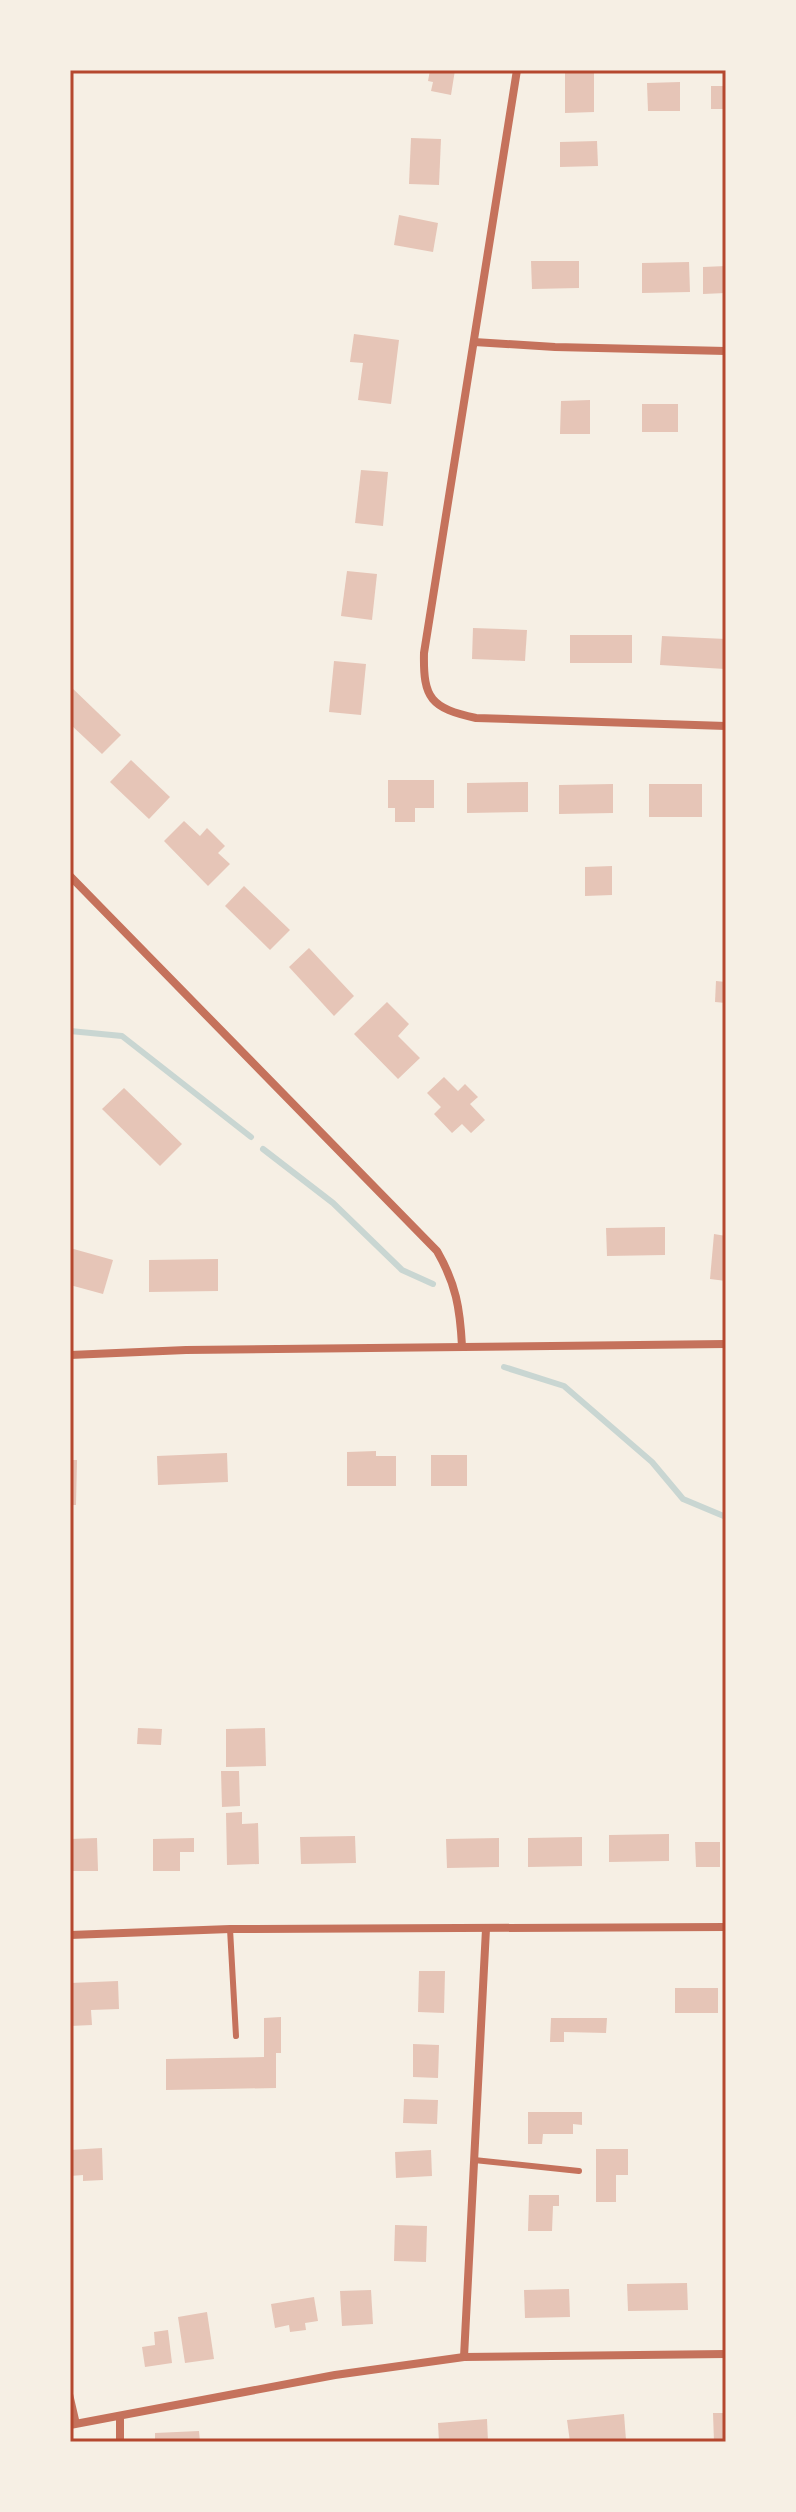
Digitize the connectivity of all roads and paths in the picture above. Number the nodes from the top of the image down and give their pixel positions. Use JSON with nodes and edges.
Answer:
{"nodes":[{"id":1,"x":517,"y":70,"type":"edge"},
{"id":2,"x":474,"y":342,"type":"junction"},
{"id":3,"x":726,"y":351,"type":"edge"},
{"id":4,"x":726,"y":726,"type":"edge"},
{"id":5,"x":70,"y":876,"type":"edge"},
{"id":6,"x":726,"y":1344,"type":"edge"},
{"id":7,"x":462,"y":1346,"type":"junction"},
{"id":8,"x":70,"y":1355,"type":"edge"},
{"id":9,"x":726,"y":1927,"type":"edge"},
{"id":10,"x":230,"y":1929,"type":"junction"},
{"id":11,"x":486,"y":1929,"type":"junction"},
{"id":12,"x":70,"y":1935,"type":"edge"},
{"id":13,"x":236,"y":2036,"type":"dead end"},
{"id":14,"x":474,"y":2160,"type":"junction"},
{"id":15,"x":579,"y":2171,"type":"dead end"},
{"id":16,"x":726,"y":2354,"type":"edge"},
{"id":17,"x":464,"y":2357,"type":"junction"},
{"id":18,"x":70,"y":2394,"type":"edge"},
{"id":19,"x":120,"y":2416,"type":"junction"},
{"id":20,"x":73,"y":2425,"type":"edge"},
{"id":21,"x":120,"y":2442,"type":"edge"}],
"edges":[{"from":1,"to":2,"type":"street"},
{"from":2,"to":3,"type":"street"},
{"from":2,"to":4,"type":"street"},
{"from":5,"to":7,"type":"street"},
{"from":6,"to":7,"type":"street"},
{"from":7,"to":8,"type":"street"},
{"from":9,"to":11,"type":"street"},
{"from":10,"to":11,"type":"street"},
{"from":10,"to":12,"type":"street"},
{"from":10,"to":13,"type":"lane"},
{"from":11,"to":14,"type":"street"},
{"from":14,"to":15,"type":"lane"},
{"from":14,"to":17,"type":"street"},
{"from":16,"to":17,"type":"street"},
{"from":17,"to":19,"type":"street"},
{"from":18,"to":20,"type":"lane"},
{"from":19,"to":20,"type":"street"},
{"from":19,"to":21,"type":"street"}]}
